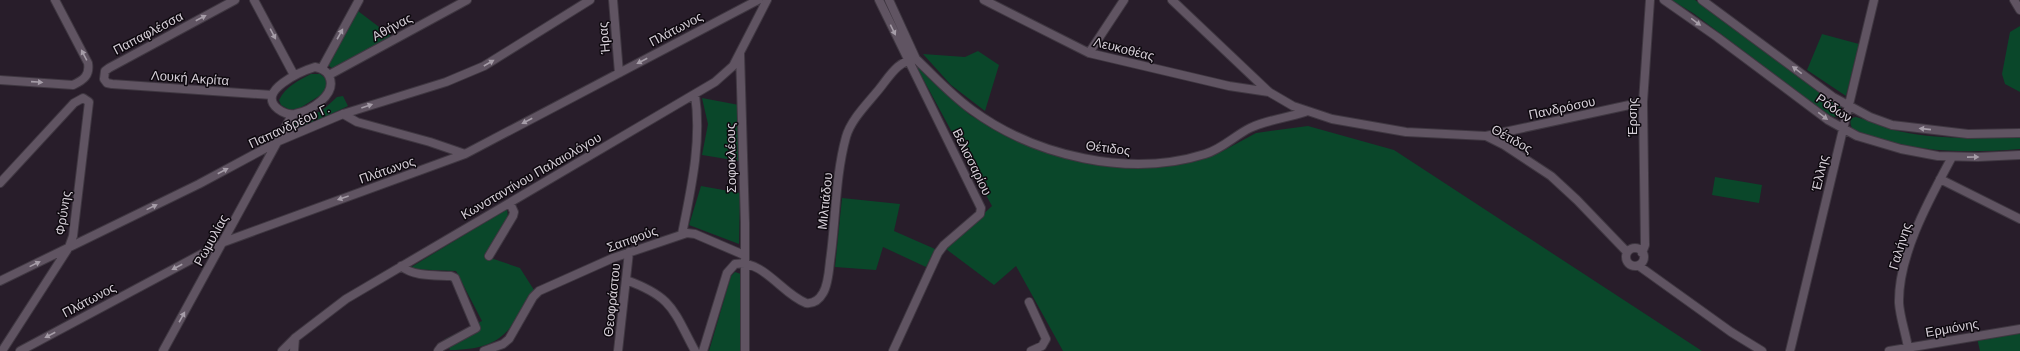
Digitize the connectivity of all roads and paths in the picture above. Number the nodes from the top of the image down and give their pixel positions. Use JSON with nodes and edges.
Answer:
{"nodes":[{"id":1,"x":55,"y":0,"type":"edge"},
{"id":2,"x":235,"y":0,"type":"edge"},
{"id":3,"x":254,"y":0,"type":"edge"},
{"id":4,"x":359,"y":0,"type":"edge"},
{"id":5,"x":467,"y":0,"type":"edge"},
{"id":6,"x":590,"y":0,"type":"edge"},
{"id":7,"x":612,"y":0,"type":"edge"},
{"id":8,"x":758,"y":0,"type":"edge"},
{"id":9,"x":767,"y":0,"type":"edge"},
{"id":10,"x":878,"y":0,"type":"edge"},
{"id":11,"x":889,"y":0,"type":"edge"},
{"id":12,"x":984,"y":0,"type":"edge"},
{"id":13,"x":1124,"y":0,"type":"edge"},
{"id":14,"x":1172,"y":0,"type":"edge"},
{"id":15,"x":1650,"y":0,"type":"edge"},
{"id":16,"x":1664,"y":0,"type":"edge"},
{"id":17,"x":1702,"y":0,"type":"edge"},
{"id":18,"x":1874,"y":0,"type":"edge"},
{"id":19,"x":2014,"y":0,"type":"edge"},
{"id":20,"x":2020,"y":10,"type":"edge"},
{"id":21,"x":740,"y":52,"type":"junction"},
{"id":22,"x":1089,"y":53,"type":"junction"},
{"id":23,"x":912,"y":59,"type":"junction"},
{"id":24,"x":322,"y":68,"type":"junction"},
{"id":25,"x":618,"y":73,"type":"junction"},
{"id":26,"x":294,"y":75,"type":"junction"},
{"id":27,"x":328,"y":75,"type":"junction"},
{"id":28,"x":0,"y":80,"type":"edge"},
{"id":29,"x":107,"y":83,"type":"joint"},
{"id":30,"x":1269,"y":92,"type":"junction"},
{"id":31,"x":272,"y":95,"type":"junction"},
{"id":32,"x":694,"y":95,"type":"junction"},
{"id":33,"x":1644,"y":102,"type":"junction"},
{"id":34,"x":1848,"y":107,"type":"junction"},
{"id":35,"x":1305,"y":112,"type":"junction"},
{"id":36,"x":343,"y":114,"type":"junction"},
{"id":37,"x":292,"y":115,"type":"junction"},
{"id":38,"x":1842,"y":130,"type":"junction"},
{"id":39,"x":2020,"y":133,"type":"edge"},
{"id":40,"x":1486,"y":136,"type":"junction"},
{"id":41,"x":279,"y":141,"type":"junction"},
{"id":42,"x":465,"y":154,"type":"junction"},
{"id":43,"x":2020,"y":154,"type":"edge"},
{"id":44,"x":1952,"y":157,"type":"junction"},
{"id":45,"x":1940,"y":179,"type":"junction"},
{"id":46,"x":0,"y":183,"type":"edge"},
{"id":47,"x":510,"y":203,"type":"junction"},
{"id":48,"x":2020,"y":219,"type":"edge"},
{"id":49,"x":682,"y":234,"type":"junction"},
{"id":50,"x":224,"y":242,"type":"junction"},
{"id":51,"x":69,"y":247,"type":"junction"},
{"id":52,"x":1639,"y":251,"type":"junction"},
{"id":53,"x":629,"y":252,"type":"junction"},
{"id":54,"x":1627,"y":252,"type":"junction"},
{"id":55,"x":744,"y":255,"type":"junction"},
{"id":56,"x":489,"y":256,"type":"dead end"},
{"id":57,"x":744,"y":264,"type":"junction"},
{"id":58,"x":401,"y":266,"type":"junction"},
{"id":59,"x":1639,"y":266,"type":"junction"},
{"id":60,"x":626,"y":280,"type":"junction"},
{"id":61,"x":0,"y":281,"type":"edge"},
{"id":62,"x":1029,"y":302,"type":"dead end"},
{"id":63,"x":2020,"y":329,"type":"edge"},
{"id":64,"x":295,"y":338,"type":"junction"},
{"id":65,"x":504,"y":347,"type":"edge"},
{"id":66,"x":1908,"y":348,"type":"junction"},
{"id":67,"x":2,"y":351,"type":"edge"},
{"id":68,"x":20,"y":351,"type":"edge"},
{"id":69,"x":163,"y":351,"type":"edge"},
{"id":70,"x":282,"y":351,"type":"edge"},
{"id":71,"x":294,"y":351,"type":"edge"},
{"id":72,"x":438,"y":351,"type":"edge"},
{"id":73,"x":484,"y":351,"type":"edge"},
{"id":74,"x":618,"y":351,"type":"edge"},
{"id":75,"x":695,"y":351,"type":"edge"},
{"id":76,"x":703,"y":351,"type":"edge"},
{"id":77,"x":745,"y":351,"type":"edge"},
{"id":78,"x":893,"y":351,"type":"edge"},
{"id":79,"x":1031,"y":351,"type":"edge"},
{"id":80,"x":1762,"y":351,"type":"edge"},
{"id":81,"x":1790,"y":351,"type":"edge"},
{"id":82,"x":1889,"y":351,"type":"edge"}],
"edges":[{"from":28,"to":1,"type":"street","one_way":true},
{"from":29,"to":2,"type":"street","name":"Παπαφλέσσα","one_way":true},
{"from":3,"to":26,"type":"street","one_way":true},
{"from":24,"to":4,"type":"street","one_way":true},
{"from":5,"to":27,"type":"street","name":"Αθήνας"},
{"from":36,"to":6,"type":"street","name":"Παπανδρέου Γ.","one_way":true},
{"from":7,"to":25,"type":"street","name":"Ήρας"},
{"from":8,"to":25,"type":"street","name":"Πλάτωνος","one_way":true},
{"from":9,"to":21,"type":"street","name":"Κωνσταντίνου Παλαιολόγου"},
{"from":10,"to":23,"type":"street","one_way":true},
{"from":11,"to":23,"type":"street"},
{"from":12,"to":22,"type":"street","name":"Λευκοθέας"},
{"from":13,"to":22,"type":"street"},
{"from":14,"to":30,"type":"street","name":"Θέτιδος"},
{"from":15,"to":33,"type":"street","name":"Έρσης"},
{"from":16,"to":38,"type":"street","name":"Ρόδων","one_way":true},
{"from":34,"to":17,"type":"street","name":"Ρόδων","one_way":true},
{"from":18,"to":34,"type":"street","name":"Έλλης"},
{"from":19,"to":20,"type":"street"},
{"from":21,"to":32,"type":"street","name":"Κωνσταντίνου Παλαιολόγου"},
{"from":21,"to":55,"type":"street","name":"Σοφοκλέους"},
{"from":22,"to":30,"type":"street","name":"Λευκοθέας"},
{"from":23,"to":35,"type":"street","name":"Θέτιδος"},
{"from":23,"to":57,"type":"street","name":"Μιλτιάδου"},
{"from":23,"to":78,"type":"street","name":"Βελισσαρίου"},
{"from":24,"to":26,"type":"street"},
{"from":24,"to":27,"type":"street"},
{"from":25,"to":42,"type":"street","name":"Πλάτωνος","one_way":true},
{"from":26,"to":31,"type":"street"},
{"from":27,"to":37,"type":"street"},
{"from":29,"to":31,"type":"street","name":"Λουκή Ακρίτα"},
{"from":30,"to":35,"type":"street","name":"Θέτιδος"},
{"from":31,"to":37,"type":"street"},
{"from":32,"to":47,"type":"street","name":"Κωνσταντίνου Παλαιολόγου"},
{"from":32,"to":49,"type":"street"},
{"from":33,"to":40,"type":"street","name":"Πανδρόσου"},
{"from":33,"to":52,"type":"street","name":"Έρσης"},
{"from":34,"to":38,"type":"street","name":"Έλλης"},
{"from":39,"to":34,"type":"street","name":"Ρόδων","one_way":true},
{"from":35,"to":40,"type":"street","name":"Θέτιδος"},
{"from":36,"to":41,"type":"street","name":"Παπανδρέου Γ."},
{"from":36,"to":42,"type":"street"},
{"from":37,"to":41,"type":"street","name":"Ρωμυλίας"},
{"from":38,"to":44,"type":"street","name":"Ρόδων"},
{"from":38,"to":81,"type":"street","name":"Έλλης"},
{"from":40,"to":54,"type":"street","name":"Θέτιδος"},
{"from":41,"to":50,"type":"street","name":"Ρωμυλίας"},
{"from":51,"to":41,"type":"street","name":"Παπανδρέου Γ.","one_way":true},
{"from":42,"to":50,"type":"street","name":"Πλάτωνος","one_way":true},
{"from":44,"to":43,"type":"street","name":"Ρόδων","one_way":true},
{"from":44,"to":45,"type":"street","name":"Γαλήνης"},
{"from":45,"to":48,"type":"street"},
{"from":45,"to":66,"type":"street","name":"Γαλήνης"},
{"from":46,"to":51,"type":"street","name":"Φρύνης"},
{"from":47,"to":56,"type":"street"},
{"from":47,"to":58,"type":"street","name":"Κωνσταντίνου Παλαιολόγου"},
{"from":49,"to":53,"type":"street","name":"Σαπφούς"},
{"from":49,"to":55,"type":"street"},
{"from":50,"to":68,"type":"street","name":"Πλάτωνος","one_way":true},
{"from":69,"to":50,"type":"street","name":"Ρωμυλίας","one_way":true},
{"from":61,"to":51,"type":"street","name":"Παπανδρέου Γ.","one_way":true},
{"from":51,"to":67,"type":"street","name":"Φρύνης"},
{"from":52,"to":54,"type":"street"},
{"from":52,"to":59,"type":"street"},
{"from":53,"to":60,"type":"street","name":"Θεοφράστου"},
{"from":53,"to":65,"type":"street","name":"Σαπφούς"},
{"from":54,"to":59,"type":"street"},
{"from":55,"to":57,"type":"street","name":"Σοφοκλέους"},
{"from":57,"to":76,"type":"street"},
{"from":57,"to":77,"type":"street","name":"Σοφοκλέους"},
{"from":58,"to":64,"type":"street","name":"Κωνσταντίνου Παλαιολόγου"},
{"from":58,"to":72,"type":"street"},
{"from":59,"to":80,"type":"street"},
{"from":60,"to":74,"type":"street","name":"Θεοφράστου"},
{"from":60,"to":75,"type":"street"},
{"from":62,"to":79,"type":"street"},
{"from":63,"to":66,"type":"street","name":"Ερμιόνης"},
{"from":64,"to":70,"type":"street","name":"Κωνσταντίνου Παλαιολόγου"},
{"from":64,"to":71,"type":"street"},
{"from":65,"to":73,"type":"street","name":"Σαπφούς"},
{"from":66,"to":82,"type":"street","name":"Ερμιόνης"}]}
